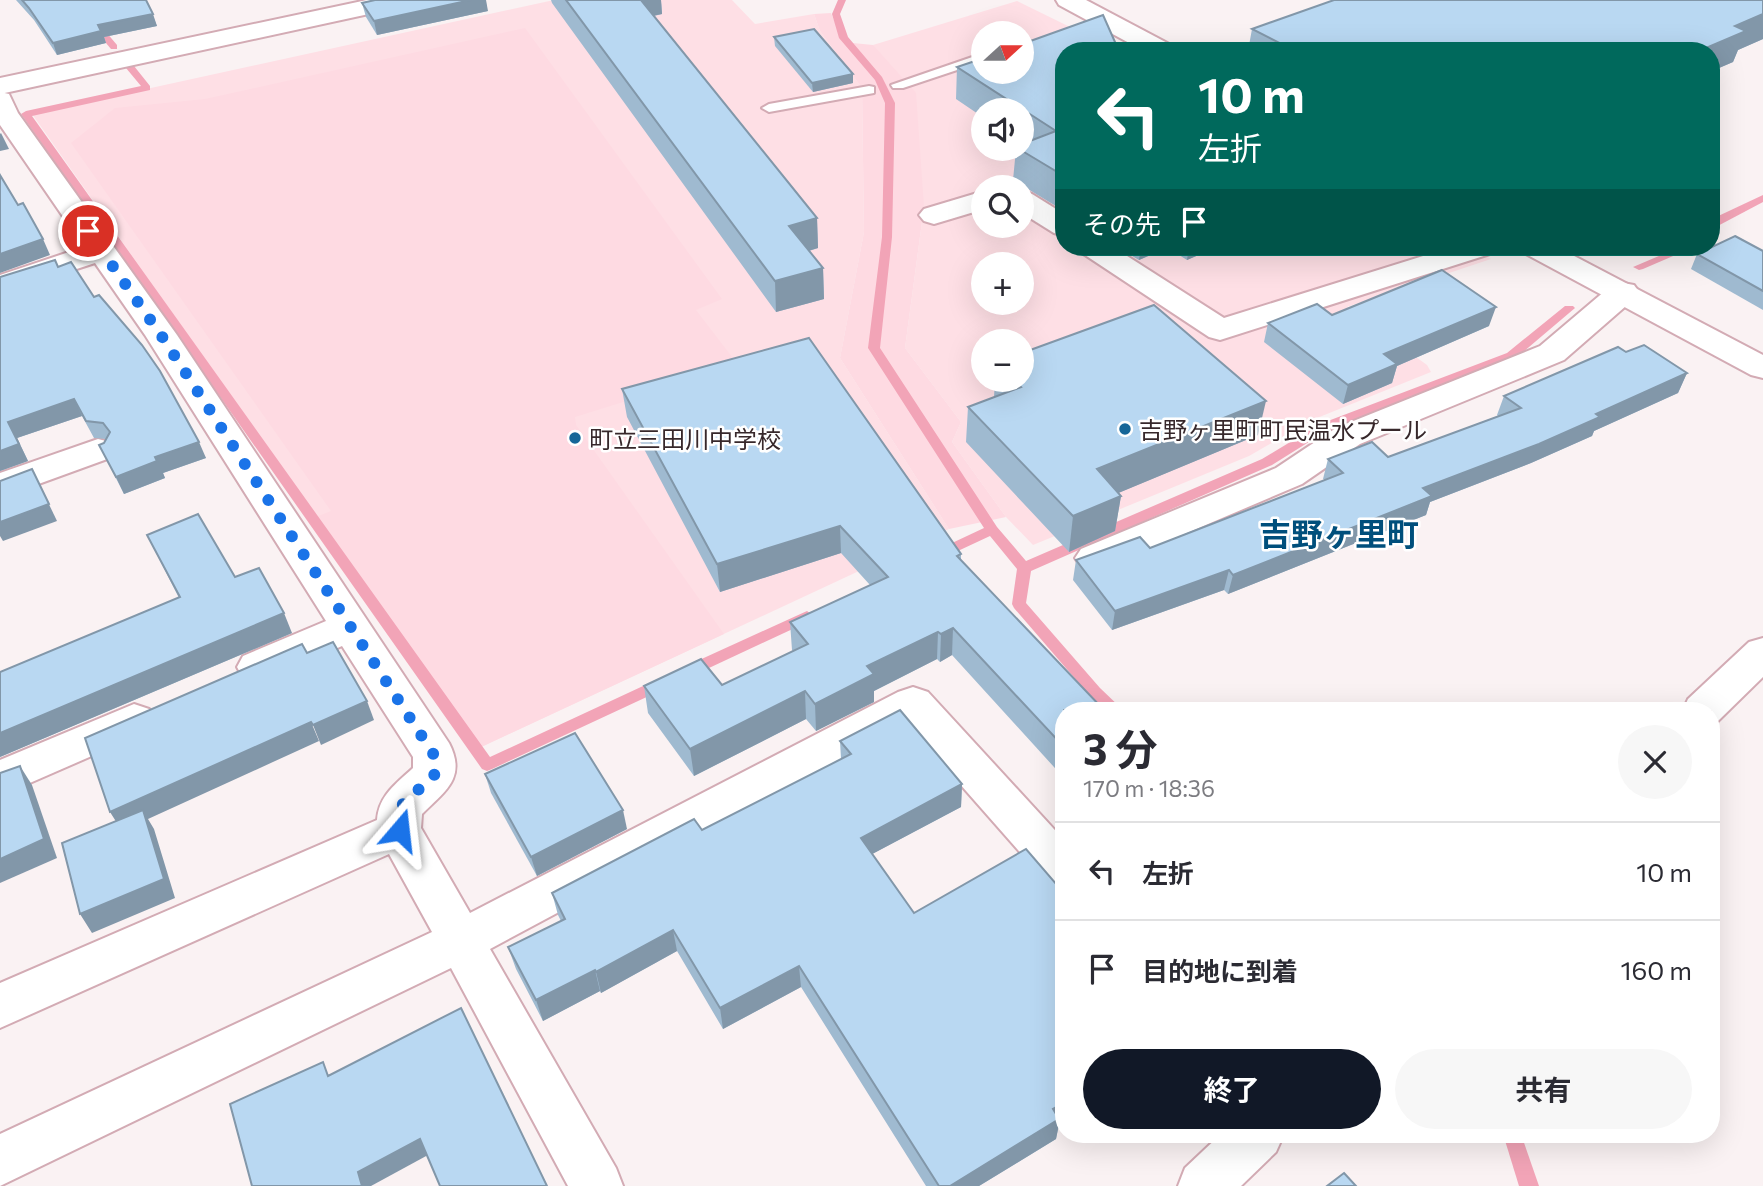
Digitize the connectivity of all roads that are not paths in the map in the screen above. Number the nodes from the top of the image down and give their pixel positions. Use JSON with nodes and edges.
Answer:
{"nodes":[{"id":1,"x":401,"y":0,"type":"edge"},
{"id":2,"x":1068,"y":0,"type":"edge"},
{"id":3,"x":1141,"y":42,"type":"edge"},
{"id":4,"x":971,"y":61,"type":"edge"},
{"id":5,"x":898,"y":85,"type":"dead end"},
{"id":6,"x":0,"y":86,"type":"edge"},
{"id":7,"x":869,"y":90,"type":"dead end"},
{"id":8,"x":0,"y":100,"type":"edge"},
{"id":9,"x":769,"y":108,"type":"dead end"},
{"id":10,"x":971,"y":204,"type":"edge"},
{"id":11,"x":1034,"y":208,"type":"edge"},
{"id":12,"x":934,"y":215,"type":"dead end"},
{"id":13,"x":1055,"y":221,"type":"edge"},
{"id":14,"x":102,"y":251,"type":"junction"},
{"id":15,"x":1108,"y":256,"type":"edge"},
{"id":16,"x":1454,"y":256,"type":"edge"},
{"id":17,"x":1553,"y":256,"type":"edge"},
{"id":18,"x":0,"y":285,"type":"edge"},
{"id":19,"x":1623,"y":292,"type":"junction"},
{"id":20,"x":1763,"y":368,"type":"edge"},
{"id":21,"x":98,"y":450,"type":"edge"},
{"id":22,"x":0,"y":486,"type":"edge"},
{"id":23,"x":1085,"y":561,"type":"edge"},
{"id":24,"x":351,"y":626,"type":"junction"},
{"id":25,"x":1763,"y":653,"type":"edge"},
{"id":26,"x":226,"y":681,"type":"edge"},
{"id":27,"x":1711,"y":702,"type":"edge"},
{"id":28,"x":163,"y":708,"type":"edge"},
{"id":29,"x":0,"y":779,"type":"edge"},
{"id":30,"x":400,"y":830,"type":"junction"},
{"id":31,"x":1055,"y":861,"type":"edge"},
{"id":32,"x":461,"y":941,"type":"junction"},
{"id":33,"x":0,"y":1006,"type":"edge"},
{"id":34,"x":1249,"y":1143,"type":"edge"},
{"id":35,"x":0,"y":1161,"type":"edge"},
{"id":36,"x":597,"y":1186,"type":"edge"},
{"id":37,"x":1204,"y":1186,"type":"edge"}],
"edges":[{"from":1,"to":6,"type":"street"},
{"from":2,"to":3,"type":"street"},
{"from":4,"to":5,"type":"lane"},
{"from":7,"to":9,"type":"lane"},
{"from":8,"to":14,"type":"street"},
{"from":10,"to":12,"type":"street"},
{"from":11,"to":13,"type":"street"},
{"from":14,"to":18,"type":"street"},
{"from":14,"to":24,"type":"street"},
{"from":15,"to":16,"type":"street"},
{"from":17,"to":19,"type":"street"},
{"from":19,"to":20,"type":"street"},
{"from":19,"to":23,"type":"street"},
{"from":21,"to":22,"type":"street"},
{"from":24,"to":26,"type":"street"},
{"from":24,"to":30,"type":"street"},
{"from":25,"to":27,"type":"street"},
{"from":28,"to":29,"type":"street"},
{"from":30,"to":32,"type":"street"},
{"from":30,"to":33,"type":"street"},
{"from":31,"to":32,"type":"street"},
{"from":32,"to":35,"type":"street"},
{"from":32,"to":36,"type":"street"},
{"from":34,"to":37,"type":"street"}]}
